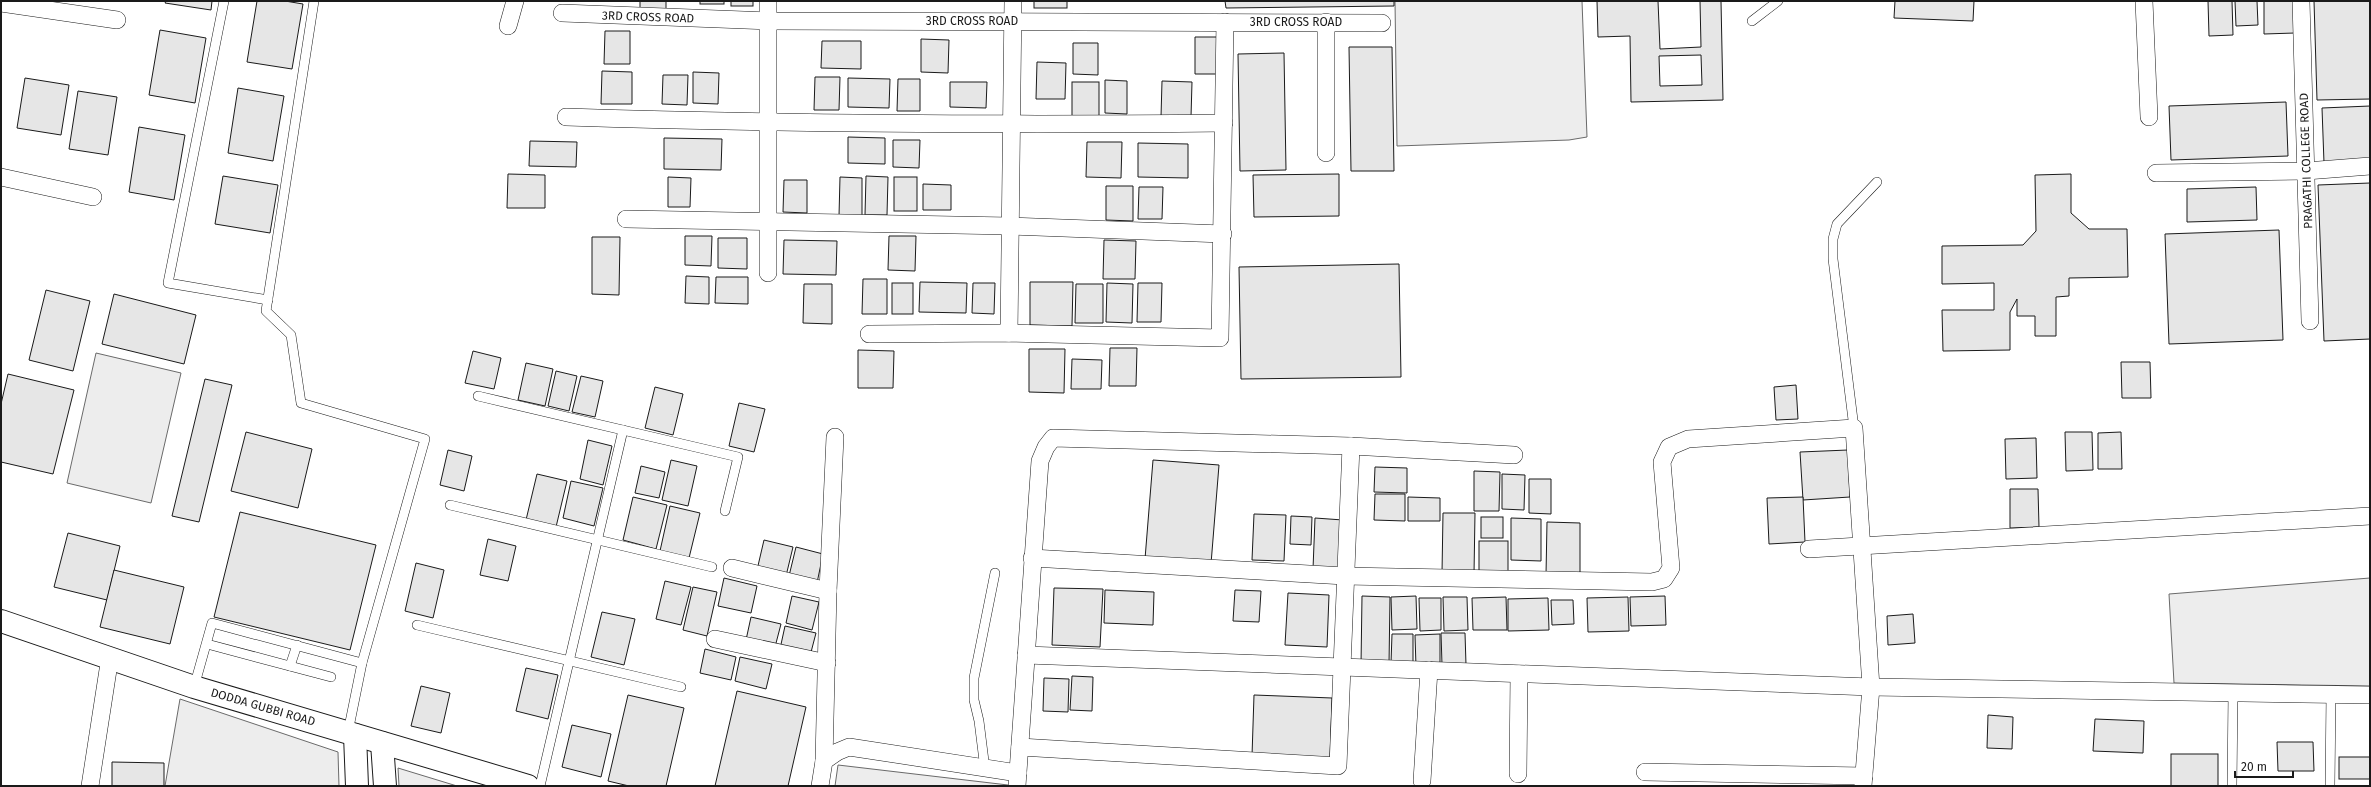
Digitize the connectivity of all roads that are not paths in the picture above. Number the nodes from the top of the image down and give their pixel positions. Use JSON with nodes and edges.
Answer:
{"nodes":[{"id":1,"x":224,"y":1,"type":"edge"},
{"id":2,"x":314,"y":1,"type":"edge"},
{"id":3,"x":515,"y":1,"type":"edge"},
{"id":4,"x":768,"y":1,"type":"edge"},
{"id":5,"x":1013,"y":1,"type":"edge"},
{"id":6,"x":1778,"y":1,"type":"edge"},
{"id":7,"x":2144,"y":1,"type":"edge"},
{"id":8,"x":2301,"y":1,"type":"edge"},
{"id":9,"x":1,"y":3,"type":"edge"},
{"id":10,"x":562,"y":14,"type":"dead end"},
{"id":11,"x":117,"y":20,"type":"dead end"},
{"id":12,"x":768,"y":21,"type":"junction"},
{"id":13,"x":1013,"y":21,"type":"junction"},
{"id":14,"x":1752,"y":21,"type":"dead end"},
{"id":15,"x":1225,"y":22,"type":"junction"},
{"id":16,"x":1326,"y":22,"type":"junction"},
{"id":17,"x":1382,"y":23,"type":"dead end"},
{"id":18,"x":508,"y":26,"type":"dead end"},
{"id":19,"x":566,"y":117,"type":"dead end"},
{"id":20,"x":2149,"y":117,"type":"dead end"},
{"id":21,"x":1224,"y":123,"type":"junction"},
{"id":22,"x":767,"y":124,"type":"junction"},
{"id":23,"x":1012,"y":125,"type":"junction"},
{"id":24,"x":1326,"y":152,"type":"dead end"},
{"id":25,"x":2370,"y":166,"type":"edge"},
{"id":26,"x":2306,"y":171,"type":"junction"},
{"id":27,"x":2156,"y":173,"type":"dead end"},
{"id":28,"x":1,"y":177,"type":"edge"},
{"id":29,"x":1878,"y":182,"type":"dead end"},
{"id":30,"x":93,"y":198,"type":"dead end"},
{"id":31,"x":626,"y":219,"type":"dead end"},
{"id":32,"x":768,"y":220,"type":"junction"},
{"id":33,"x":1010,"y":226,"type":"junction"},
{"id":34,"x":1223,"y":234,"type":"junction"},
{"id":35,"x":768,"y":273,"type":"dead end"},
{"id":36,"x":268,"y":300,"type":"junction"},
{"id":37,"x":2310,"y":321,"type":"dead end"},
{"id":38,"x":1009,"y":333,"type":"junction"},
{"id":39,"x":869,"y":334,"type":"dead end"},
{"id":40,"x":478,"y":396,"type":"dead end"},
{"id":41,"x":1854,"y":428,"type":"junction"},
{"id":42,"x":623,"y":430,"type":"junction"},
{"id":43,"x":835,"y":437,"type":"dead end"},
{"id":44,"x":1351,"y":446,"type":"junction"},
{"id":45,"x":1514,"y":455,"type":"dead end"},
{"id":46,"x":450,"y":505,"type":"dead end"},
{"id":47,"x":725,"y":512,"type":"dead end"},
{"id":48,"x":2370,"y":516,"type":"edge"},
{"id":49,"x":597,"y":540,"type":"junction"},
{"id":50,"x":1862,"y":544,"type":"junction"},
{"id":51,"x":1809,"y":548,"type":"dead end"},
{"id":52,"x":1032,"y":558,"type":"junction"},
{"id":53,"x":712,"y":567,"type":"dead end"},
{"id":54,"x":732,"y":568,"type":"dead end"},
{"id":55,"x":995,"y":573,"type":"dead end"},
{"id":56,"x":1345,"y":576,"type":"junction"},
{"id":57,"x":828,"y":591,"type":"junction"},
{"id":58,"x":1,"y":621,"type":"edge"},
{"id":59,"x":417,"y":625,"type":"dead end"},
{"id":60,"x":715,"y":638,"type":"dead end"},
{"id":61,"x":207,"y":644,"type":"junction"},
{"id":62,"x":297,"y":645,"type":"junction"},
{"id":63,"x":1026,"y":655,"type":"junction"},
{"id":64,"x":110,"y":658,"type":"junction"},
{"id":65,"x":569,"y":661,"type":"junction"},
{"id":66,"x":362,"y":663,"type":"junction"},
{"id":67,"x":827,"y":663,"type":"junction"},
{"id":68,"x":290,"y":666,"type":"junction"},
{"id":69,"x":1342,"y":667,"type":"junction"},
{"id":70,"x":1428,"y":670,"type":"junction"},
{"id":71,"x":1519,"y":674,"type":"junction"},
{"id":72,"x":331,"y":677,"type":"dead end"},
{"id":73,"x":194,"y":687,"type":"junction"},
{"id":74,"x":681,"y":687,"type":"dead end"},
{"id":75,"x":1871,"y":687,"type":"junction"},
{"id":76,"x":2233,"y":693,"type":"junction"},
{"id":77,"x":2331,"y":694,"type":"junction"},
{"id":78,"x":2370,"y":695,"type":"edge"},
{"id":79,"x":352,"y":734,"type":"junction"},
{"id":80,"x":382,"y":744,"type":"junction"},
{"id":81,"x":1020,"y":747,"type":"junction"},
{"id":82,"x":824,"y":761,"type":"junction"},
{"id":83,"x":985,"y":769,"type":"junction"},
{"id":84,"x":1645,"y":772,"type":"dead end"},
{"id":85,"x":1518,"y":774,"type":"dead end"},
{"id":86,"x":1018,"y":779,"type":"edge"},
{"id":87,"x":1674,"y":779,"type":"edge"},
{"id":88,"x":1422,"y":781,"type":"dead end"},
{"id":89,"x":1863,"y":781,"type":"edge"},
{"id":90,"x":90,"y":786,"type":"edge"},
{"id":91,"x":357,"y":786,"type":"edge"},
{"id":92,"x":385,"y":786,"type":"edge"},
{"id":93,"x":528,"y":786,"type":"edge"},
{"id":94,"x":540,"y":786,"type":"edge"},
{"id":95,"x":820,"y":786,"type":"edge"},
{"id":96,"x":2232,"y":786,"type":"edge"},
{"id":97,"x":2330,"y":786,"type":"edge"}],
"edges":[{"from":1,"to":36,"type":"lane"},
{"from":2,"to":36,"type":"lane"},
{"from":3,"to":18,"type":"street"},
{"from":4,"to":12,"type":"street"},
{"from":5,"to":13,"type":"street"},
{"from":6,"to":14,"type":"lane"},
{"from":7,"to":20,"type":"street"},
{"from":8,"to":26,"type":"street","name":"PRAGATHI COLLEGE ROAD"},
{"from":9,"to":11,"type":"street"},
{"from":10,"to":12,"type":"street","name":"3RD CROSS ROAD"},
{"from":12,"to":13,"type":"street","name":"3RD CROSS ROAD"},
{"from":12,"to":22,"type":"street"},
{"from":13,"to":15,"type":"street","name":"3RD CROSS ROAD"},
{"from":13,"to":23,"type":"street"},
{"from":15,"to":16,"type":"street","name":"3RD CROSS ROAD"},
{"from":15,"to":21,"type":"street"},
{"from":16,"to":17,"type":"street","name":"3RD CROSS ROAD"},
{"from":16,"to":24,"type":"street"},
{"from":19,"to":22,"type":"street"},
{"from":21,"to":23,"type":"street"},
{"from":21,"to":34,"type":"street"},
{"from":22,"to":23,"type":"street"},
{"from":22,"to":32,"type":"street"},
{"from":23,"to":33,"type":"street"},
{"from":25,"to":26,"type":"street"},
{"from":26,"to":27,"type":"street"},
{"from":26,"to":37,"type":"street","name":"PRAGATHI COLLEGE ROAD"},
{"from":28,"to":30,"type":"street"},
{"from":29,"to":41,"type":"lane"},
{"from":31,"to":32,"type":"street"},
{"from":32,"to":33,"type":"street"},
{"from":32,"to":35,"type":"street"},
{"from":33,"to":34,"type":"street"},
{"from":33,"to":38,"type":"street"},
{"from":34,"to":38,"type":"street"},
{"from":36,"to":66,"type":"lane"},
{"from":38,"to":39,"type":"street"},
{"from":40,"to":42,"type":"lane"},
{"from":41,"to":50,"type":"street"},
{"from":41,"to":56,"type":"street"},
{"from":42,"to":47,"type":"lane"},
{"from":42,"to":49,"type":"lane"},
{"from":43,"to":57,"type":"street"},
{"from":44,"to":45,"type":"street"},
{"from":44,"to":52,"type":"street"},
{"from":44,"to":56,"type":"street"},
{"from":46,"to":49,"type":"lane"},
{"from":48,"to":50,"type":"street"},
{"from":49,"to":53,"type":"lane"},
{"from":49,"to":65,"type":"lane"},
{"from":50,"to":51,"type":"street"},
{"from":50,"to":75,"type":"street"},
{"from":52,"to":56,"type":"street"},
{"from":52,"to":63,"type":"street"},
{"from":54,"to":57,"type":"street"},
{"from":55,"to":83,"type":"lane"},
{"from":56,"to":69,"type":"street"},
{"from":57,"to":67,"type":"street"},
{"from":58,"to":64,"type":"street","name":"DODDA GUBBI ROAD"},
{"from":59,"to":65,"type":"lane"},
{"from":60,"to":67,"type":"street"},
{"from":61,"to":62,"type":"lane"},
{"from":61,"to":68,"type":"lane"},
{"from":61,"to":73,"type":"lane"},
{"from":62,"to":66,"type":"lane"},
{"from":62,"to":68,"type":"lane"},
{"from":63,"to":69,"type":"street"},
{"from":63,"to":81,"type":"street"},
{"from":64,"to":73,"type":"street","name":"DODDA GUBBI ROAD"},
{"from":64,"to":90,"type":"street"},
{"from":65,"to":74,"type":"lane"},
{"from":65,"to":94,"type":"lane"},
{"from":66,"to":79,"type":"lane"},
{"from":67,"to":82,"type":"street"},
{"from":68,"to":72,"type":"lane"},
{"from":69,"to":70,"type":"street"},
{"from":69,"to":81,"type":"street"},
{"from":70,"to":71,"type":"street"},
{"from":70,"to":88,"type":"street"},
{"from":71,"to":75,"type":"street"},
{"from":71,"to":85,"type":"street"},
{"from":73,"to":79,"type":"street","name":"DODDA GUBBI ROAD"},
{"from":75,"to":76,"type":"street"},
{"from":75,"to":89,"type":"street"},
{"from":76,"to":77,"type":"street"},
{"from":76,"to":96,"type":"lane"},
{"from":77,"to":78,"type":"street"},
{"from":77,"to":97,"type":"lane"},
{"from":79,"to":80,"type":"street","name":"DODDA GUBBI ROAD"},
{"from":79,"to":91,"type":"street"},
{"from":80,"to":92,"type":"street"},
{"from":80,"to":93,"type":"street","name":"DODDA GUBBI ROAD"},
{"from":81,"to":86,"type":"street"},
{"from":82,"to":83,"type":"street"},
{"from":82,"to":95,"type":"street"},
{"from":83,"to":86,"type":"street"},
{"from":84,"to":87,"type":"street"},
{"from":87,"to":89,"type":"street"}]}
